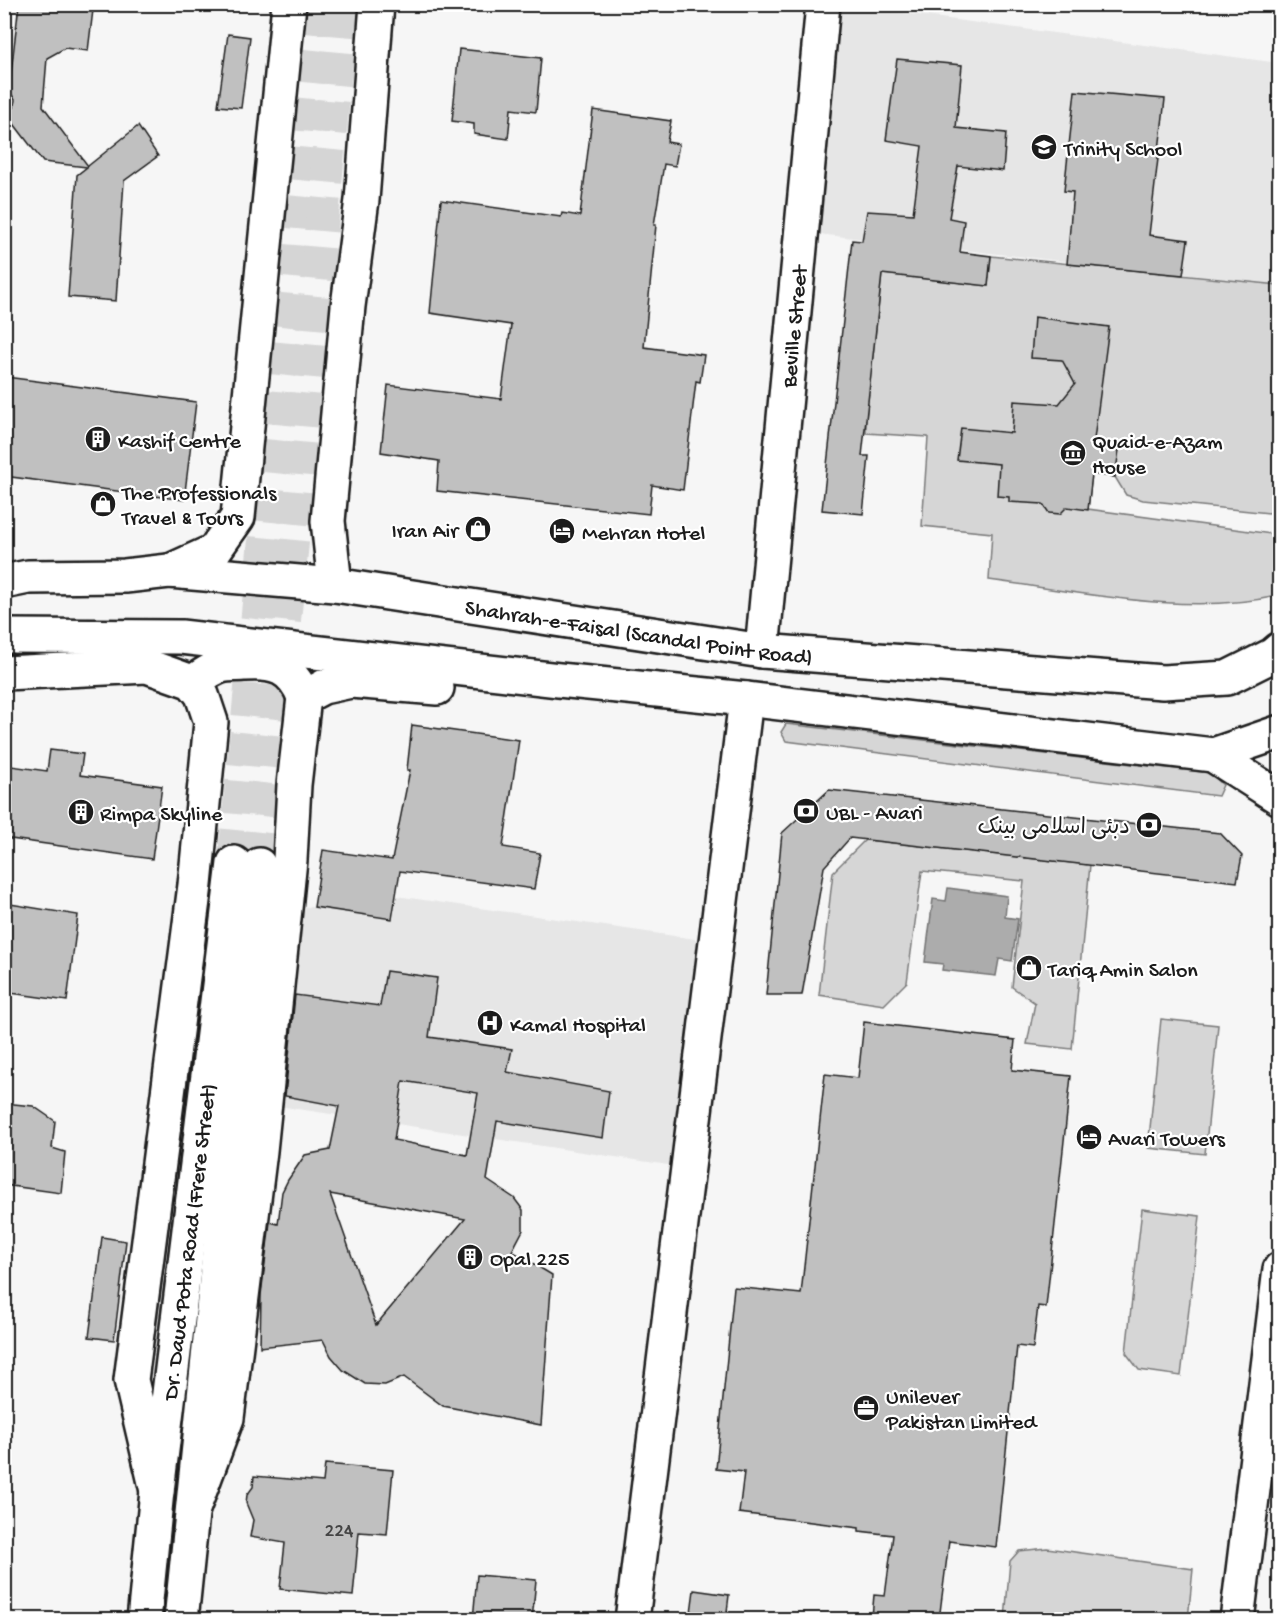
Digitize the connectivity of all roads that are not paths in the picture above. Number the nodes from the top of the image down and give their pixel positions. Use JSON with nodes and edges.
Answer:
{"nodes":[{"id":1,"x":289,"y":4,"type":"edge"},
{"id":2,"x":377,"y":4,"type":"edge"},
{"id":3,"x":823,"y":4,"type":"edge"},
{"id":4,"x":169,"y":572,"type":"junction"},
{"id":5,"x":4,"y":582,"type":"edge"},
{"id":6,"x":336,"y":585,"type":"junction"},
{"id":7,"x":4,"y":636,"type":"edge"},
{"id":8,"x":762,"y":651,"type":"junction"},
{"id":9,"x":1277,"y":654,"type":"edge"},
{"id":10,"x":4,"y":673,"type":"edge"},
{"id":11,"x":559,"y":680,"type":"junction"},
{"id":12,"x":192,"y":682,"type":"junction"},
{"id":13,"x":304,"y":697,"type":"junction"},
{"id":14,"x":746,"y":699,"type":"junction"},
{"id":15,"x":1280,"y":732,"type":"edge"},
{"id":16,"x":1213,"y":755,"type":"junction"},
{"id":17,"x":1280,"y":798,"type":"edge"},
{"id":18,"x":1280,"y":1269,"type":"edge"},
{"id":19,"x":157,"y":1491,"type":"junction"},
{"id":20,"x":193,"y":1509,"type":"junction"},
{"id":21,"x":144,"y":1620,"type":"edge"},
{"id":22,"x":182,"y":1620,"type":"edge"},
{"id":23,"x":632,"y":1620,"type":"edge"},
{"id":24,"x":1237,"y":1620,"type":"edge"}],
"edges":[{"from":1,"to":4,"type":"main road"},
{"from":2,"to":6,"type":"main road"},
{"from":3,"to":8,"type":"main road","name":"Beville Street"},
{"from":4,"to":5,"type":"main road","name":"Shahrah-e-Faisal (Scandal Point Road)"},
{"from":4,"to":6,"type":"main road","name":"Shahrah-e-Faisal (Scandal Point Road)"},
{"from":6,"to":8,"type":"main road","name":"Shahrah-e-Faisal (Scandal Point Road)"},
{"from":7,"to":11,"type":"main road"},
{"from":8,"to":9,"type":"main road","name":"Shahrah-e-Faisal (Scandal Point Road)"},
{"from":10,"to":12,"type":"main road"},
{"from":11,"to":13,"type":"main road"},
{"from":11,"to":14,"type":"main road"},
{"from":12,"to":13,"type":"main road"},
{"from":12,"to":19,"type":"main road"},
{"from":13,"to":20,"type":"main road"},
{"from":14,"to":16,"type":"main road"},
{"from":14,"to":23,"type":"main road"},
{"from":15,"to":16,"type":"main road"},
{"from":16,"to":17,"type":"main road"},
{"from":18,"to":24,"type":"main road"},
{"from":19,"to":20,"type":"main road","name":"Dr. Daud Pota Road (Frere Street)"},
{"from":19,"to":21,"type":"main road","name":"Dr. Daud Pota Road (Frere Street)"},
{"from":20,"to":22,"type":"main road","name":"Dr. Daud Pota Road (Frere Street)"}]}
